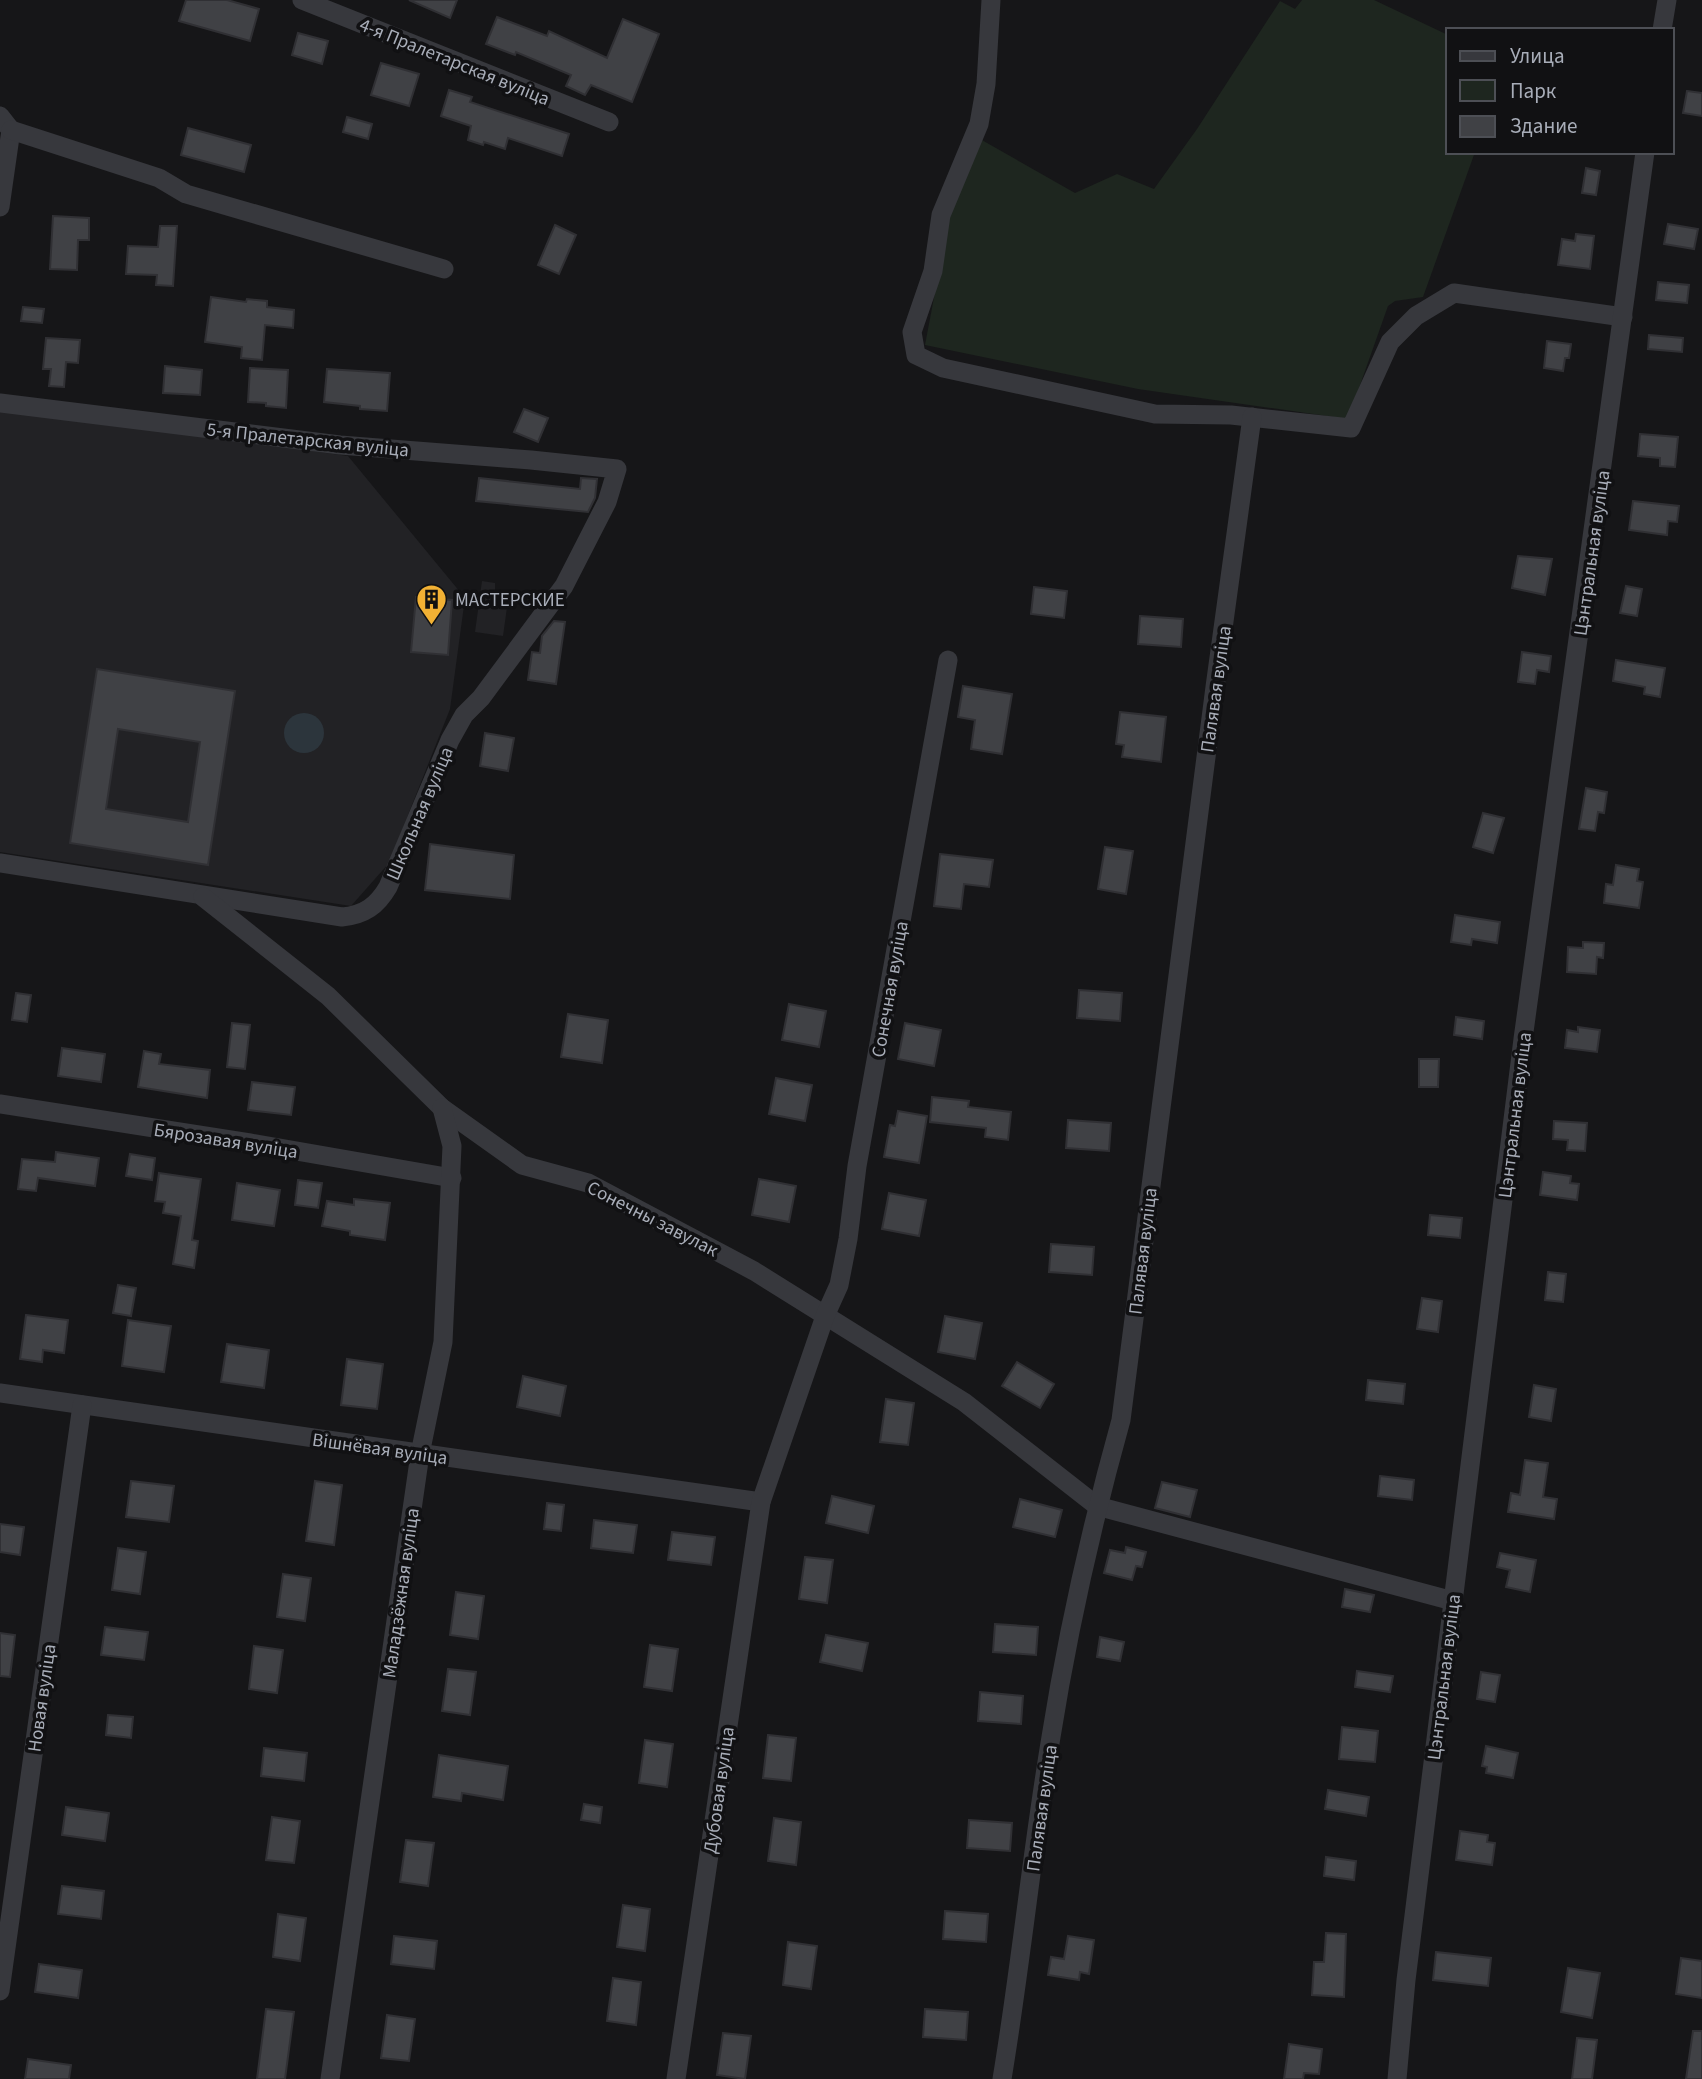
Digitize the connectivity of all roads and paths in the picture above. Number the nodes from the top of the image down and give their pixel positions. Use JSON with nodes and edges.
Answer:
{"nodes":[{"id":1,"x":302,"y":0,"type":"edge"},
{"id":2,"x":991,"y":0,"type":"edge"},
{"id":3,"x":1667,"y":0,"type":"edge"},
{"id":4,"x":1662,"y":28,"type":"edge"},
{"id":5,"x":609,"y":122,"type":"dead end"},
{"id":6,"x":6,"y":123,"type":"edge"},
{"id":7,"x":1645,"y":154,"type":"edge"},
{"id":8,"x":0,"y":207,"type":"edge"},
{"id":9,"x":444,"y":270,"type":"dead end"},
{"id":10,"x":1623,"y":317,"type":"junction"},
{"id":11,"x":0,"y":403,"type":"edge"},
{"id":12,"x":1252,"y":417,"type":"junction"},
{"id":13,"x":617,"y":469,"type":"joint"},
{"id":14,"x":948,"y":660,"type":"dead end"},
{"id":15,"x":0,"y":863,"type":"edge"},
{"id":16,"x":202,"y":896,"type":"junction"},
{"id":17,"x":0,"y":1104,"type":"edge"},
{"id":18,"x":442,"y":1108,"type":"junction"},
{"id":19,"x":452,"y":1178,"type":"junction"},
{"id":20,"x":825,"y":1316,"type":"junction"},
{"id":21,"x":0,"y":1393,"type":"edge"},
{"id":22,"x":82,"y":1405,"type":"junction"},
{"id":23,"x":420,"y":1454,"type":"junction"},
{"id":24,"x":761,"y":1502,"type":"junction"},
{"id":25,"x":1097,"y":1506,"type":"junction"},
{"id":26,"x":1453,"y":1601,"type":"junction"},
{"id":27,"x":0,"y":1991,"type":"edge"},
{"id":28,"x":330,"y":2079,"type":"edge"},
{"id":29,"x":676,"y":2079,"type":"edge"},
{"id":30,"x":1002,"y":2079,"type":"edge"},
{"id":31,"x":1397,"y":2079,"type":"edge"}],
"edges":[{"from":1,"to":5,"type":"street","name":"4-я Пралетарская вуліца"},
{"from":2,"to":12,"type":"street"},
{"from":3,"to":4,"type":"street"},
{"from":6,"to":8,"type":"street"},
{"from":6,"to":9,"type":"street"},
{"from":7,"to":10,"type":"street","name":"Цэнтральная вуліца"},
{"from":10,"to":12,"type":"street"},
{"from":10,"to":26,"type":"street","name":"Цэнтральная вуліца"},
{"from":11,"to":13,"type":"street","name":"5-я Пралетарская вуліца"},
{"from":12,"to":25,"type":"street","name":"Палявая вуліца"},
{"from":13,"to":16,"type":"street","name":"Школьная вуліца"},
{"from":14,"to":20,"type":"street","name":"Сонечная вуліца"},
{"from":15,"to":16,"type":"street","name":"Школьная вуліца"},
{"from":16,"to":18,"type":"street","name":"Сонечны завулак"},
{"from":17,"to":19,"type":"street","name":"Бярозавая вуліца"},
{"from":18,"to":19,"type":"street","name":"Маладзёжная вуліца"},
{"from":18,"to":20,"type":"street","name":"Сонечны завулак"},
{"from":19,"to":23,"type":"street","name":"Маладзёжная вуліца"},
{"from":20,"to":24,"type":"street"},
{"from":20,"to":25,"type":"street","name":"Сонечны завулак"},
{"from":21,"to":22,"type":"street","name":"Вішнёвая вуліца"},
{"from":22,"to":23,"type":"street","name":"Вішнёвая вуліца"},
{"from":22,"to":27,"type":"street","name":"Новая вуліца"},
{"from":23,"to":24,"type":"street","name":"Вішнёвая вуліца"},
{"from":23,"to":28,"type":"street","name":"Маладзёжная вуліца"},
{"from":24,"to":29,"type":"street","name":"Дубовая вуліца"},
{"from":25,"to":26,"type":"street"},
{"from":25,"to":30,"type":"street","name":"Палявая вуліца"},
{"from":26,"to":31,"type":"street","name":"Цэнтральная вуліца"}]}
